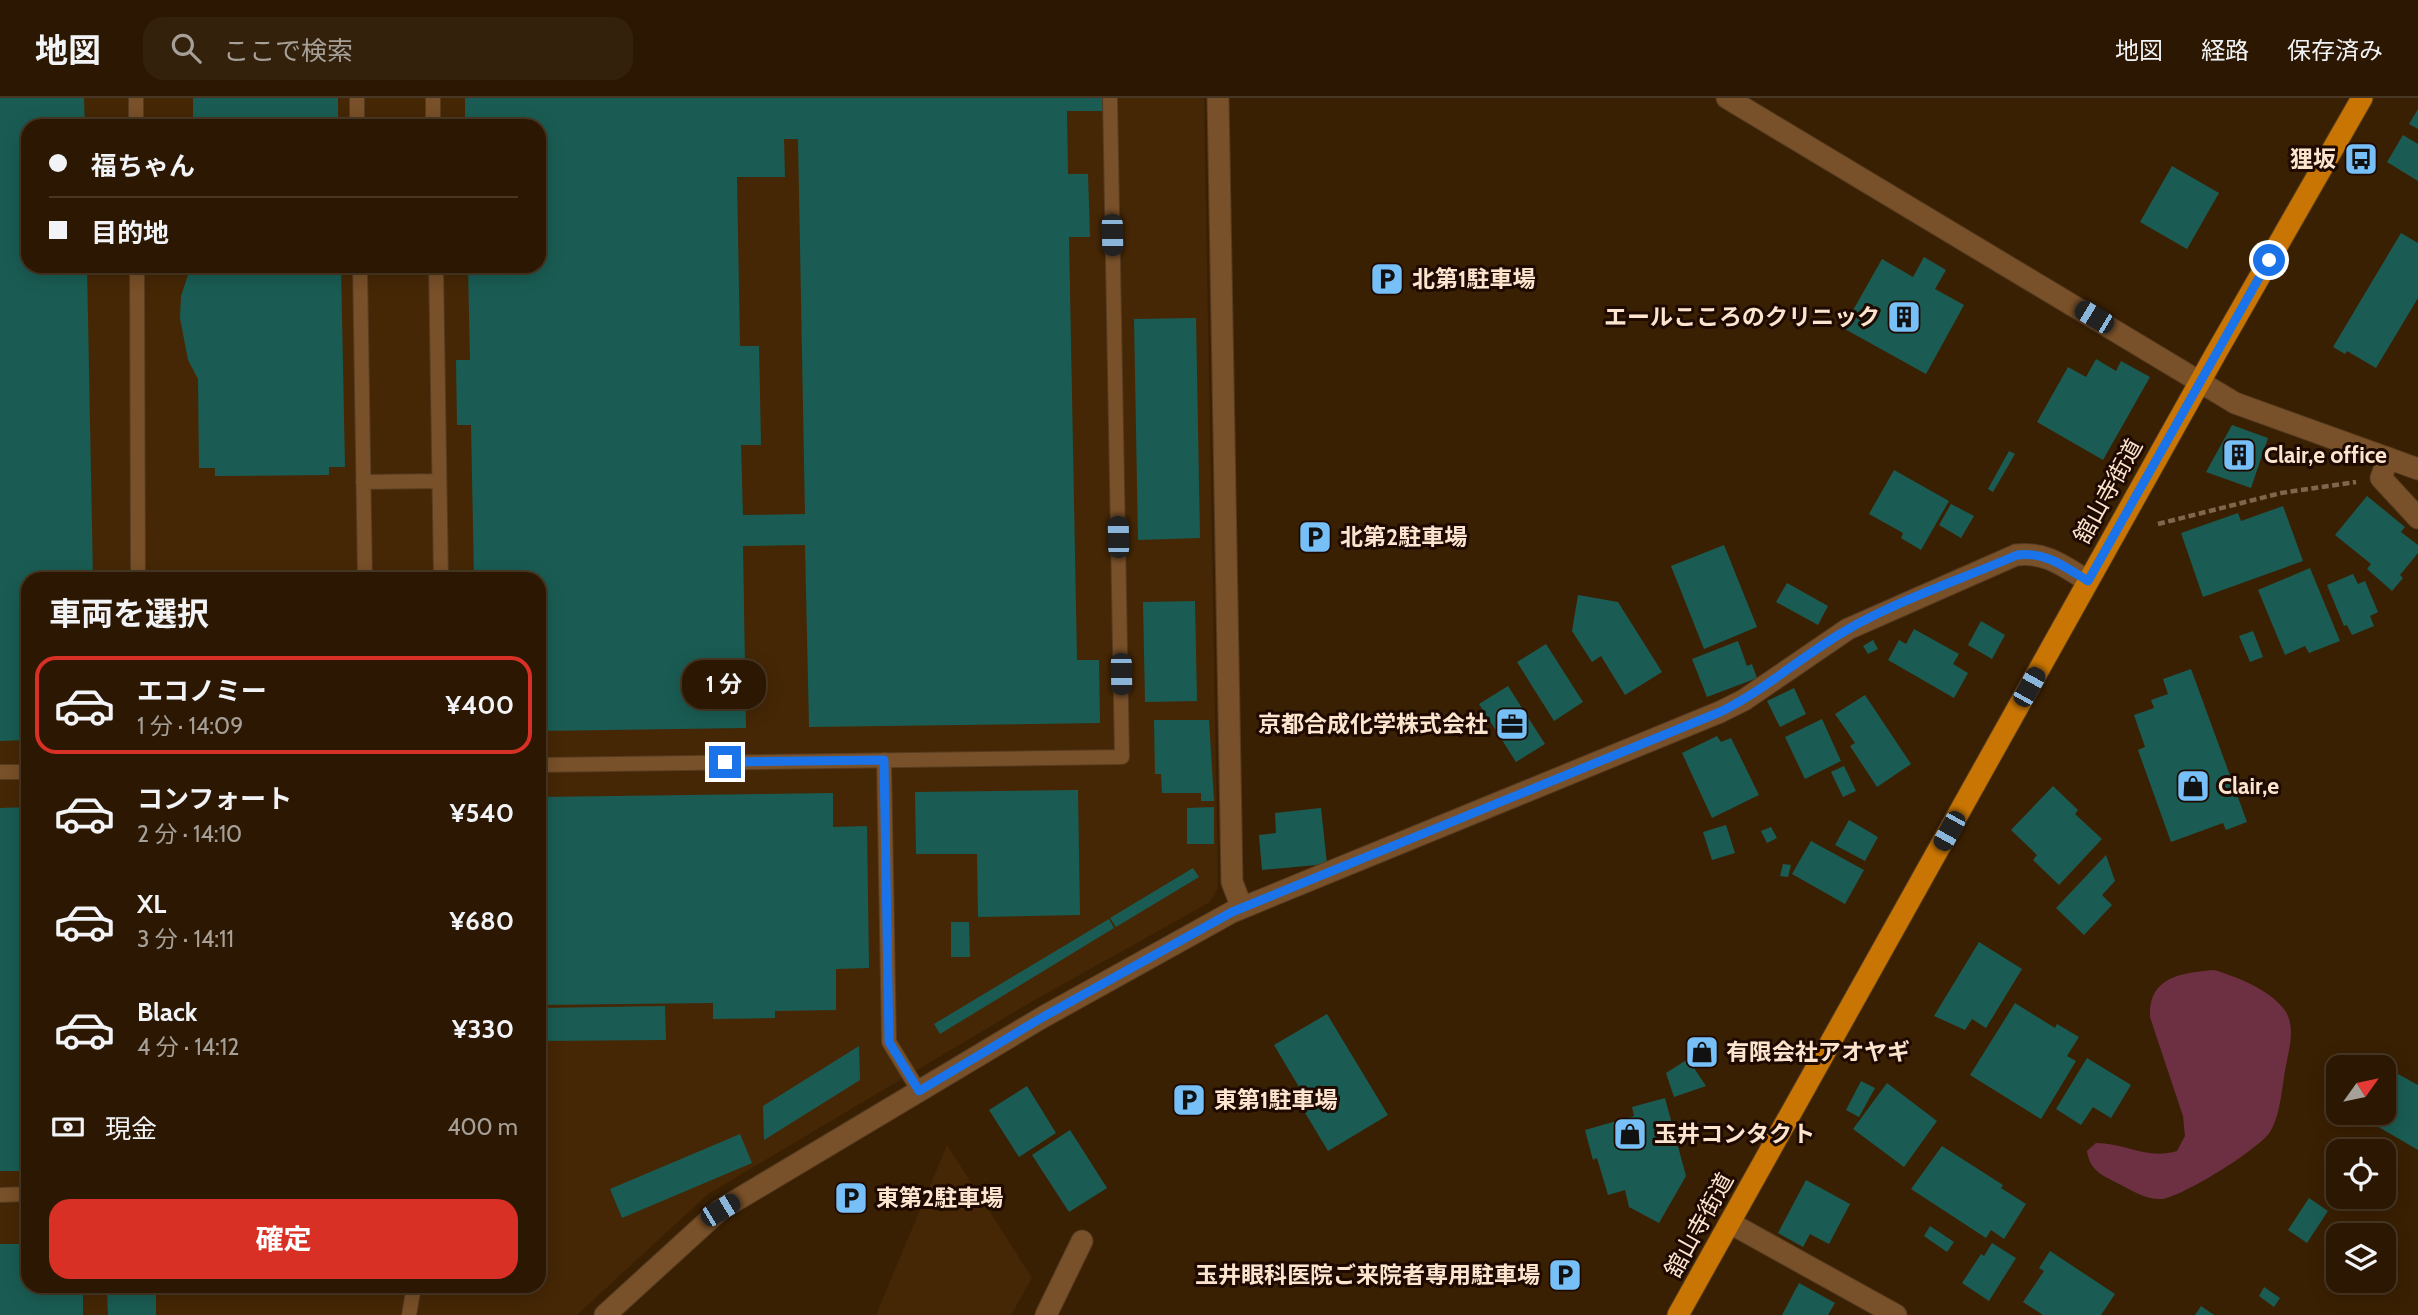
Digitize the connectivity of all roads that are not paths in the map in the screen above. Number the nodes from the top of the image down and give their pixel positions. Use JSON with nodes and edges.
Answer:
{"nodes":[{"id":1,"x":136,"y":98,"type":"edge"},
{"id":2,"x":357,"y":98,"type":"edge"},
{"id":3,"x":433,"y":98,"type":"edge"},
{"id":4,"x":1110,"y":98,"type":"edge"},
{"id":5,"x":1218,"y":98,"type":"edge"},
{"id":6,"x":1727,"y":98,"type":"edge"},
{"id":7,"x":2362,"y":98,"type":"edge"},
{"id":8,"x":136,"y":119,"type":"edge"},
{"id":9,"x":357,"y":119,"type":"edge"},
{"id":10,"x":433,"y":119,"type":"edge"},
{"id":11,"x":137,"y":273,"type":"edge"},
{"id":12,"x":360,"y":273,"type":"edge"},
{"id":13,"x":436,"y":273,"type":"edge"},
{"id":14,"x":2200,"y":381,"type":"junction"},
{"id":15,"x":2384,"y":468,"type":"junction"},
{"id":16,"x":2418,"y":469,"type":"edge"},
{"id":17,"x":439,"y":481,"type":"junction"},
{"id":18,"x":363,"y":482,"type":"junction"},
{"id":19,"x":2418,"y":518,"type":"edge"},
{"id":20,"x":138,"y":572,"type":"edge"},
{"id":21,"x":365,"y":572,"type":"edge"},
{"id":22,"x":441,"y":572,"type":"edge"},
{"id":23,"x":2088,"y":581,"type":"junction"},
{"id":24,"x":884,"y":760,"type":"junction"},
{"id":25,"x":546,"y":765,"type":"edge"},
{"id":26,"x":0,"y":772,"type":"edge"},
{"id":27,"x":21,"y":772,"type":"edge"},
{"id":28,"x":1242,"y":908,"type":"junction"},
{"id":29,"x":919,"y":1091,"type":"junction"},
{"id":30,"x":21,"y":1194,"type":"edge"},
{"id":31,"x":0,"y":1195,"type":"edge"},
{"id":32,"x":1730,"y":1223,"type":"junction"},
{"id":33,"x":1082,"y":1241,"type":"dead end"},
{"id":34,"x":413,"y":1293,"type":"edge"},
{"id":35,"x":410,"y":1315,"type":"edge"},
{"id":36,"x":606,"y":1315,"type":"edge"},
{"id":37,"x":1046,"y":1315,"type":"edge"},
{"id":38,"x":1678,"y":1315,"type":"edge"},
{"id":39,"x":1896,"y":1315,"type":"edge"}],
"edges":[{"from":1,"to":8,"type":"lane"},
{"from":2,"to":9,"type":"lane"},
{"from":3,"to":10,"type":"lane"},
{"from":4,"to":24,"type":"lane"},
{"from":5,"to":28,"type":"street"},
{"from":6,"to":14,"type":"street"},
{"from":7,"to":14,"type":"main road","name":"舘山寺街道"},
{"from":11,"to":20,"type":"lane"},
{"from":12,"to":18,"type":"lane"},
{"from":13,"to":17,"type":"lane"},
{"from":14,"to":15,"type":"street"},
{"from":14,"to":23,"type":"main road","name":"舘山寺街道"},
{"from":15,"to":16,"type":"street"},
{"from":15,"to":19,"type":"street"},
{"from":17,"to":18,"type":"lane"},
{"from":17,"to":22,"type":"lane"},
{"from":18,"to":21,"type":"lane"},
{"from":23,"to":28,"type":"street"},
{"from":23,"to":32,"type":"main road","name":"舘山寺街道"},
{"from":24,"to":25,"type":"lane"},
{"from":24,"to":29,"type":"lane"},
{"from":26,"to":27,"type":"lane"},
{"from":28,"to":29,"type":"street"},
{"from":29,"to":36,"type":"street"},
{"from":30,"to":31,"type":"lane"},
{"from":32,"to":38,"type":"main road","name":"舘山寺街道"},
{"from":32,"to":39,"type":"street"},
{"from":33,"to":37,"type":"street"},
{"from":34,"to":35,"type":"lane"}]}
